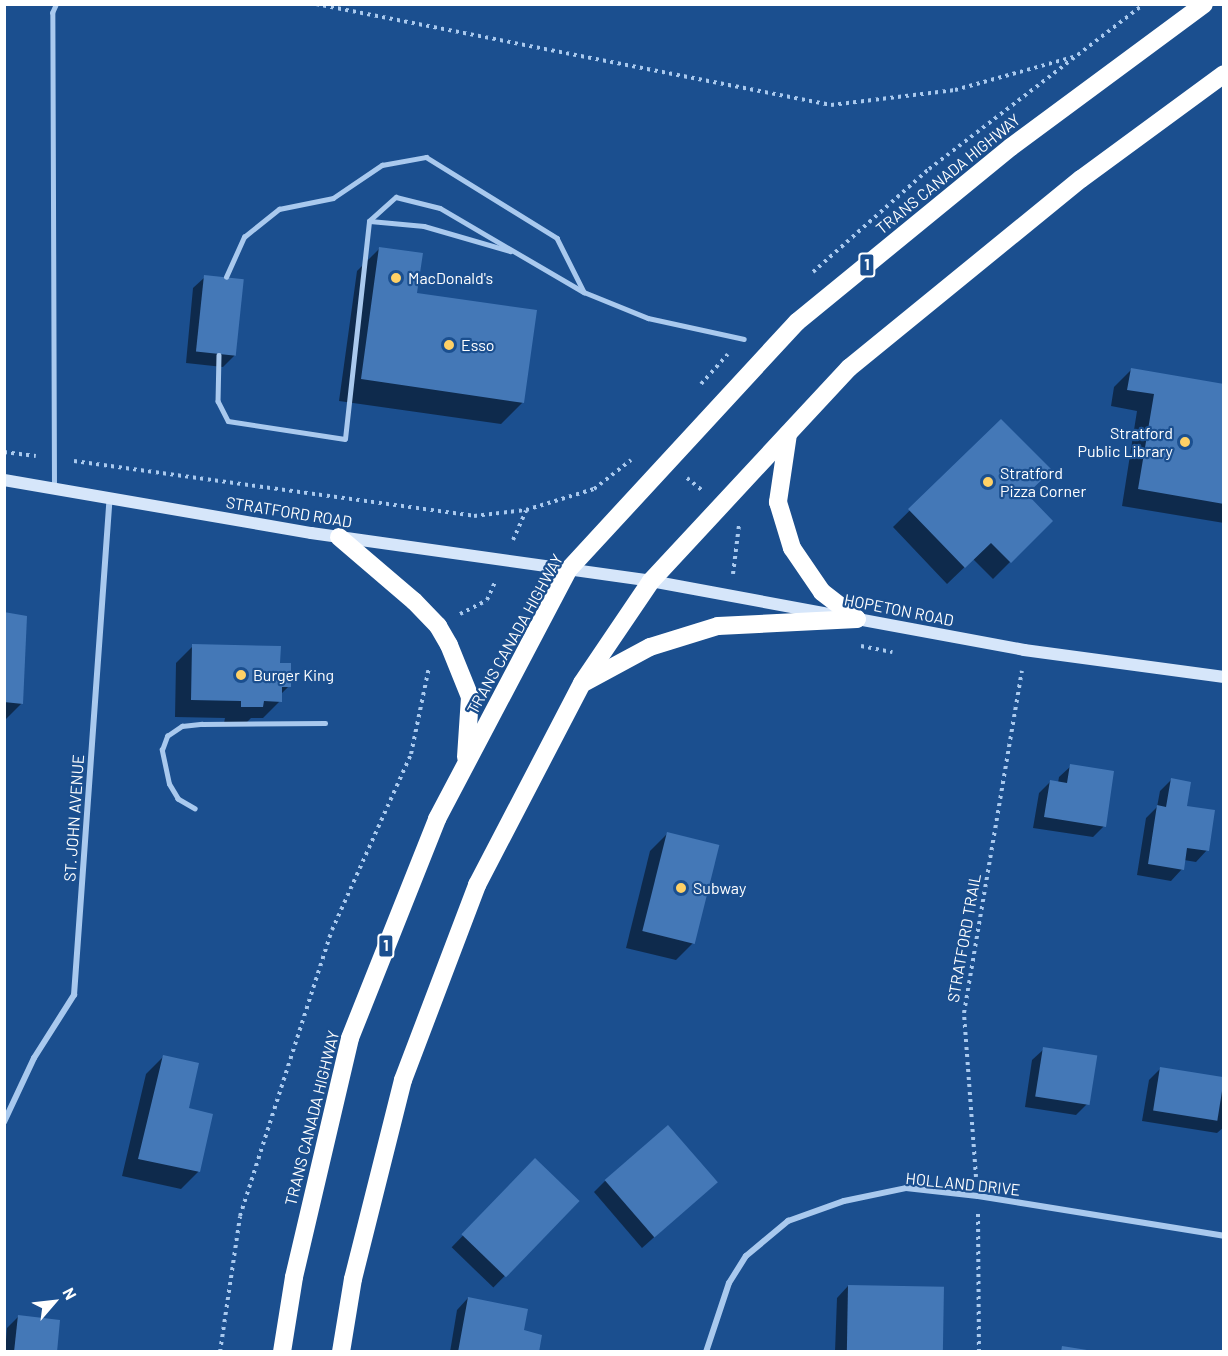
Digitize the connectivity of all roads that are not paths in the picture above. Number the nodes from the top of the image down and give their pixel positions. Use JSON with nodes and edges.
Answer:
{"nodes":[{"id":1,"x":56,"y":4,"type":"edge"},
{"id":2,"x":1204,"y":4,"type":"edge"},
{"id":3,"x":1224,"y":74,"type":"edge"},
{"id":4,"x":369,"y":221,"type":"junction"},
{"id":5,"x":519,"y":254,"type":"junction"},
{"id":6,"x":226,"y":277,"type":"dead end"},
{"id":7,"x":584,"y":292,"type":"junction"},
{"id":8,"x":744,"y":339,"type":"dead end"},
{"id":9,"x":219,"y":355,"type":"dead end"},
{"id":10,"x":788,"y":434,"type":"junction"},
{"id":11,"x":4,"y":480,"type":"edge"},
{"id":12,"x":54,"y":489,"type":"junction"},
{"id":13,"x":110,"y":498,"type":"junction"},
{"id":14,"x":339,"y":537,"type":"junction"},
{"id":15,"x":569,"y":569,"type":"junction"},
{"id":16,"x":651,"y":581,"type":"junction"},
{"id":17,"x":856,"y":619,"type":"junction"},
{"id":18,"x":1224,"y":677,"type":"edge"},
{"id":19,"x":582,"y":683,"type":"junction"},
{"id":20,"x":325,"y":723,"type":"dead end"},
{"id":21,"x":466,"y":763,"type":"junction"},
{"id":22,"x":195,"y":808,"type":"dead end"},
{"id":23,"x":4,"y":1122,"type":"edge"},
{"id":24,"x":1224,"y":1236,"type":"edge"},
{"id":25,"x":282,"y":1352,"type":"edge"},
{"id":26,"x":341,"y":1352,"type":"edge"},
{"id":27,"x":706,"y":1352,"type":"edge"}],
"edges":[{"from":1,"to":12,"type":"lane"},
{"from":2,"to":15,"type":"highway","name":"TRANS CANADA HIGHWAY","number":"1"},
{"from":3,"to":10,"type":"highway"},
{"from":4,"to":5,"type":"lane"},
{"from":4,"to":5,"type":"lane"},
{"from":4,"to":9,"type":"lane"},
{"from":5,"to":7,"type":"lane"},
{"from":6,"to":7,"type":"lane"},
{"from":7,"to":8,"type":"lane"},
{"from":10,"to":16,"type":"highway"},
{"from":10,"to":17,"type":"highway"},
{"from":11,"to":12,"type":"main road","name":"STRATFORD ROAD"},
{"from":12,"to":13,"type":"main road","name":"STRATFORD ROAD"},
{"from":13,"to":14,"type":"main road","name":"STRATFORD ROAD"},
{"from":13,"to":23,"type":"street","name":"ST. JOHN AVENUE"},
{"from":14,"to":15,"type":"main road","name":"STRATFORD ROAD"},
{"from":14,"to":21,"type":"highway"},
{"from":15,"to":16,"type":"main road","name":"HOPETON ROAD"},
{"from":15,"to":21,"type":"highway","name":"TRANS CANADA HIGHWAY","number":"1"},
{"from":16,"to":17,"type":"main road","name":"HOPETON ROAD"},
{"from":16,"to":19,"type":"highway"},
{"from":17,"to":18,"type":"main road","name":"HOPETON ROAD"},
{"from":17,"to":19,"type":"highway"},
{"from":19,"to":26,"type":"highway"},
{"from":20,"to":22,"type":"lane"},
{"from":21,"to":25,"type":"highway","name":"TRANS CANADA HIGHWAY","number":"1"},
{"from":24,"to":27,"type":"street","name":"HOLLAND DRIVE"}]}
